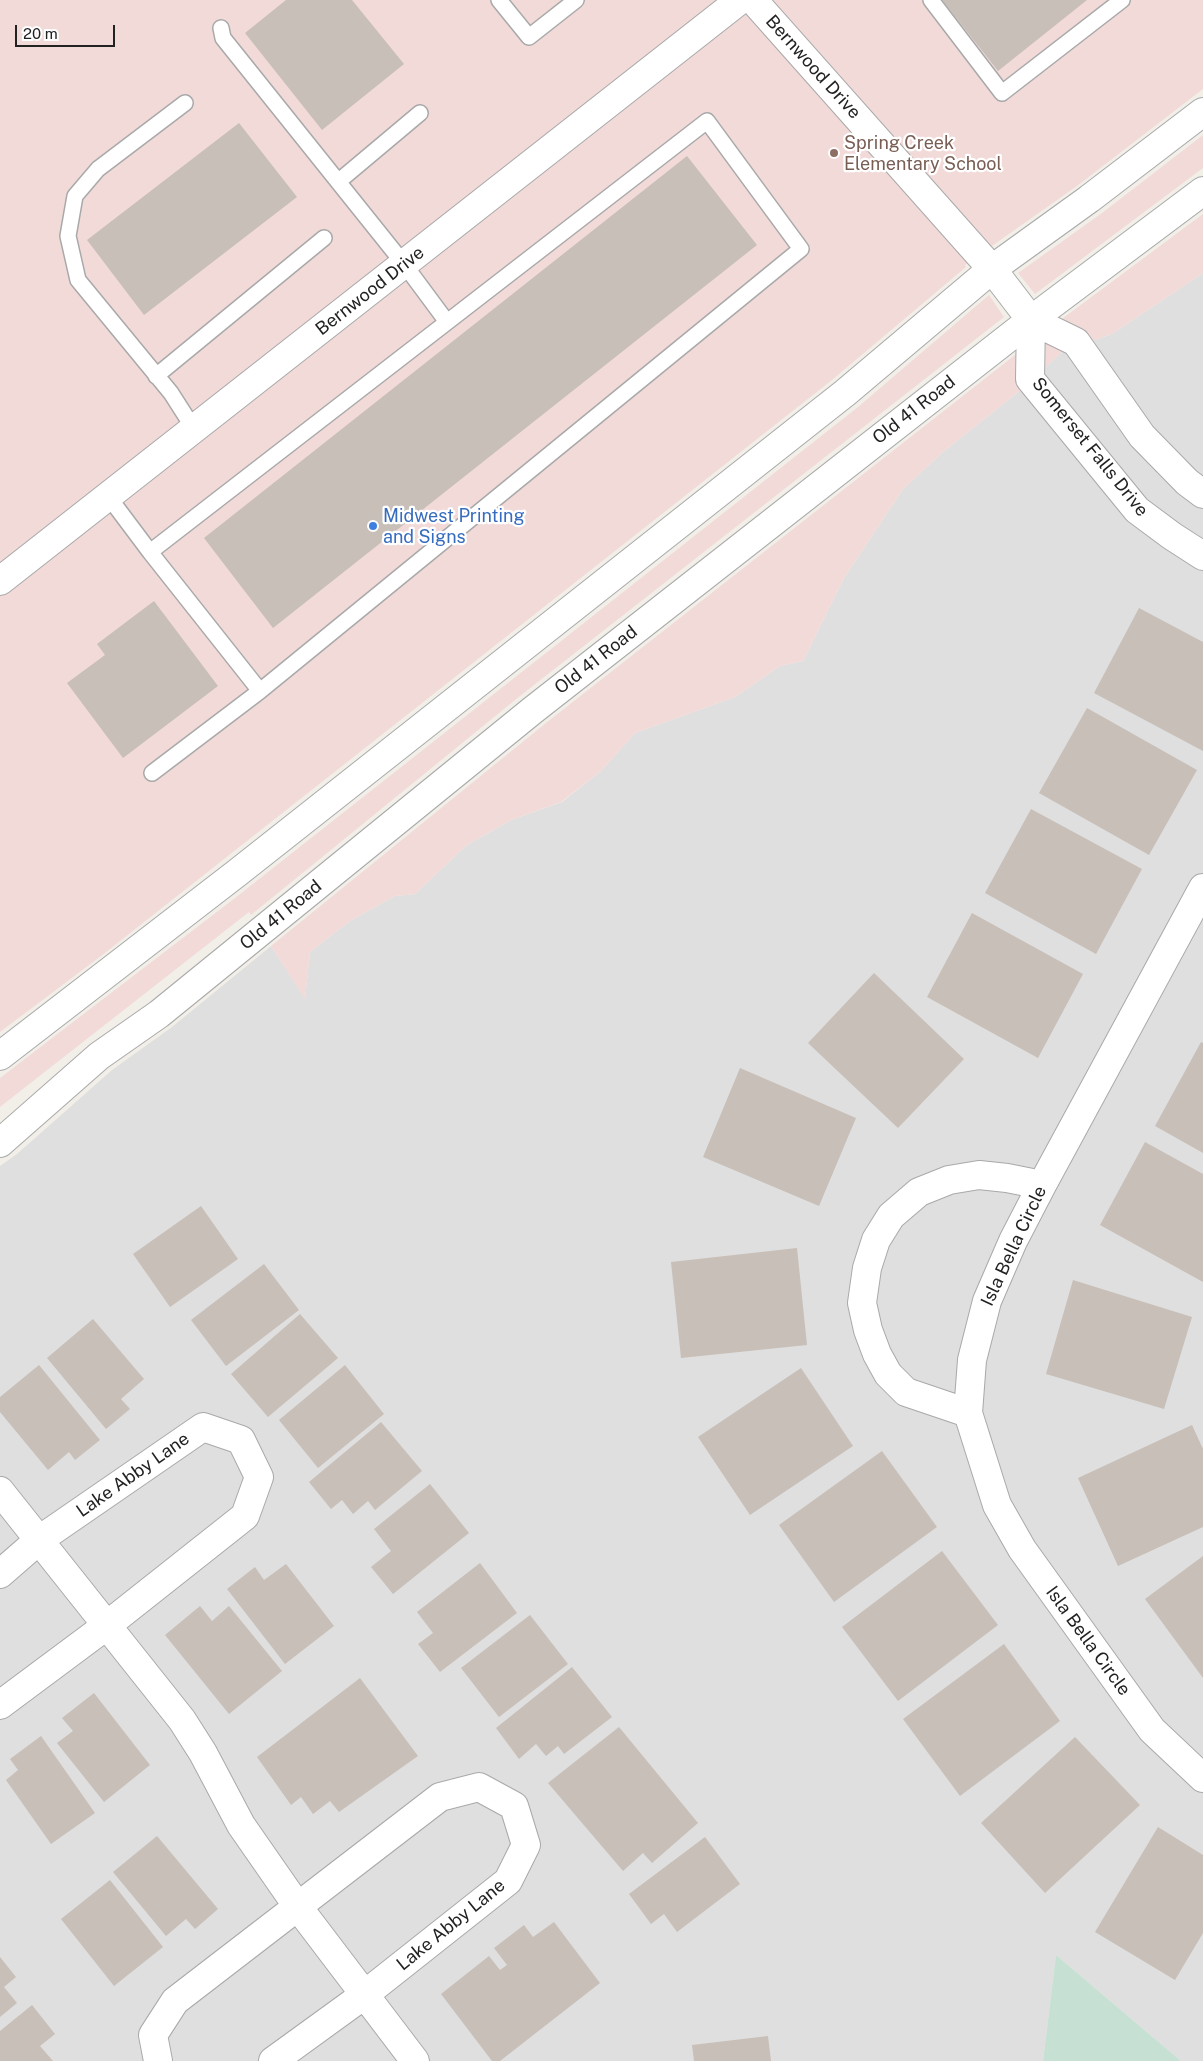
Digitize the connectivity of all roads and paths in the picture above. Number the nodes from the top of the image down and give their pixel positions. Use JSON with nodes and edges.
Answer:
{"nodes":[{"id":1,"x":499,"y":0,"type":"edge"},
{"id":2,"x":576,"y":0,"type":"edge"},
{"id":3,"x":740,"y":0,"type":"edge"},
{"id":4,"x":753,"y":0,"type":"edge"},
{"id":5,"x":931,"y":0,"type":"edge"},
{"id":6,"x":1122,"y":0,"type":"edge"},
{"id":7,"x":221,"y":28,"type":"dead end"},
{"id":8,"x":185,"y":103,"type":"dead end"},
{"id":9,"x":1203,"y":112,"type":"edge"},
{"id":10,"x":420,"y":113,"type":"dead end"},
{"id":11,"x":339,"y":181,"type":"junction"},
{"id":12,"x":1203,"y":191,"type":"edge"},
{"id":13,"x":324,"y":238,"type":"dead end"},
{"id":14,"x":404,"y":264,"type":"junction"},
{"id":15,"x":992,"y":269,"type":"junction"},
{"id":16,"x":1031,"y":320,"type":"junction"},
{"id":17,"x":447,"y":322,"type":"junction"},
{"id":18,"x":156,"y":376,"type":"junction"},
{"id":19,"x":194,"y":429,"type":"junction"},
{"id":20,"x":1203,"y":494,"type":"edge"},
{"id":21,"x":108,"y":496,"type":"junction"},
{"id":22,"x":150,"y":552,"type":"junction"},
{"id":23,"x":1203,"y":556,"type":"edge"},
{"id":24,"x":0,"y":581,"type":"edge"},
{"id":25,"x":260,"y":691,"type":"junction"},
{"id":26,"x":152,"y":773,"type":"dead end"},
{"id":27,"x":1203,"y":888,"type":"edge"},
{"id":28,"x":0,"y":1056,"type":"edge"},
{"id":29,"x":0,"y":1143,"type":"edge"},
{"id":30,"x":1042,"y":1185,"type":"junction"},
{"id":31,"x":968,"y":1413,"type":"junction"},
{"id":32,"x":0,"y":1491,"type":"edge"},
{"id":33,"x":39,"y":1540,"type":"junction"},
{"id":34,"x":0,"y":1574,"type":"edge"},
{"id":35,"x":106,"y":1626,"type":"junction"},
{"id":36,"x":0,"y":1705,"type":"edge"},
{"id":37,"x":1203,"y":1778,"type":"edge"},
{"id":38,"x":298,"y":1907,"type":"junction"},
{"id":39,"x":364,"y":1995,"type":"junction"},
{"id":40,"x":158,"y":2061,"type":"edge"},
{"id":41,"x":273,"y":2061,"type":"edge"},
{"id":42,"x":415,"y":2061,"type":"edge"}],
"edges":[{"from":1,"to":2,"type":"lane"},
{"from":3,"to":14,"type":"street","name":"Bernwood Drive"},
{"from":4,"to":15,"type":"street","name":"Bernwood Drive"},
{"from":5,"to":6,"type":"lane"},
{"from":7,"to":11,"type":"lane"},
{"from":8,"to":18,"type":"lane"},
{"from":9,"to":15,"type":"street"},
{"from":10,"to":11,"type":"lane"},
{"from":11,"to":14,"type":"lane"},
{"from":12,"to":16,"type":"street","name":"Old 41 Road"},
{"from":13,"to":18,"type":"lane"},
{"from":14,"to":17,"type":"lane"},
{"from":14,"to":19,"type":"street","name":"Bernwood Drive"},
{"from":15,"to":16,"type":"street","name":"Bernwood Drive"},
{"from":15,"to":28,"type":"street"},
{"from":16,"to":20,"type":"street"},
{"from":16,"to":23,"type":"street","name":"Somerset Falls Drive"},
{"from":16,"to":29,"type":"street","name":"Old 41 Road"},
{"from":17,"to":22,"type":"lane"},
{"from":17,"to":25,"type":"lane"},
{"from":18,"to":19,"type":"lane"},
{"from":19,"to":21,"type":"street","name":"Bernwood Drive"},
{"from":21,"to":22,"type":"lane"},
{"from":21,"to":24,"type":"street","name":"Bernwood Drive"},
{"from":22,"to":25,"type":"lane"},
{"from":25,"to":26,"type":"lane"},
{"from":27,"to":30,"type":"street","name":"Isla Bella Circle"},
{"from":30,"to":31,"type":"street","name":"Isla Bella Circle"},
{"from":30,"to":31,"type":"street"},
{"from":31,"to":37,"type":"street","name":"Isla Bella Circle"},
{"from":32,"to":33,"type":"street"},
{"from":33,"to":34,"type":"street","name":"Lake Abby Lane"},
{"from":33,"to":35,"type":"street"},
{"from":33,"to":35,"type":"street","name":"Lake Abby Lane"},
{"from":35,"to":36,"type":"street","name":"Lake Abby Lane"},
{"from":35,"to":38,"type":"street"},
{"from":38,"to":39,"type":"street"},
{"from":38,"to":39,"type":"street","name":"Lake Abby Lane"},
{"from":38,"to":40,"type":"street","name":"Lake Abby Lane"},
{"from":39,"to":41,"type":"street","name":"Lake Abby Lane"},
{"from":39,"to":42,"type":"street"}]}
